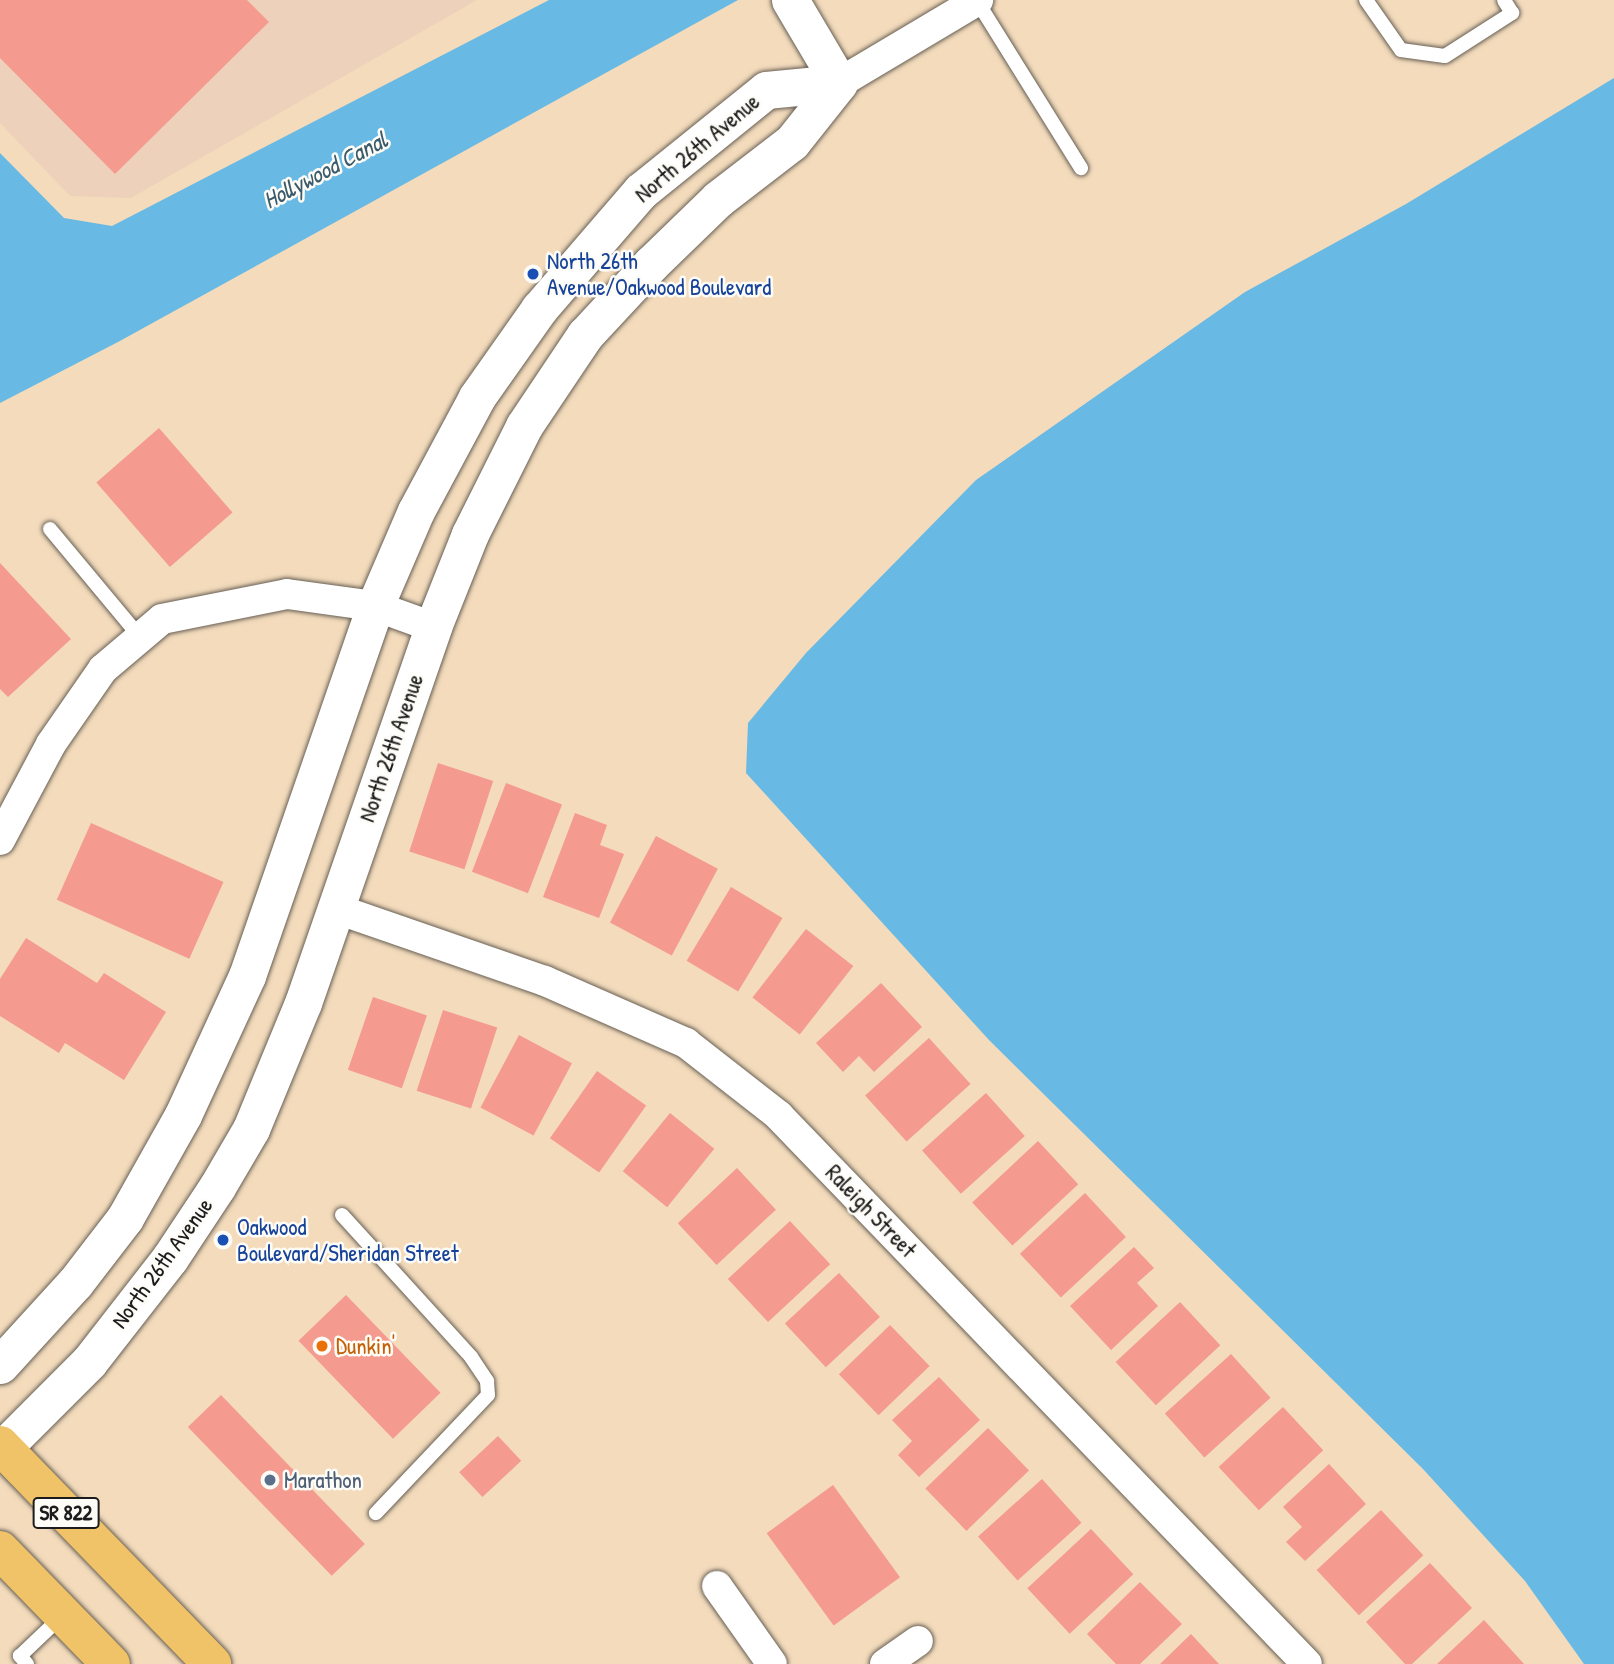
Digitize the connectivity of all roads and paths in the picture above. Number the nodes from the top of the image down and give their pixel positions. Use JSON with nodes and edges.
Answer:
{"nodes":[{"id":1,"x":790,"y":0,"type":"edge"},
{"id":2,"x":978,"y":0,"type":"edge"},
{"id":3,"x":1366,"y":0,"type":"edge"},
{"id":4,"x":1504,"y":0,"type":"edge"},
{"id":5,"x":839,"y":83,"type":"junction"},
{"id":6,"x":1081,"y":168,"type":"dead end"},
{"id":7,"x":50,"y":529,"type":"dead end"},
{"id":8,"x":375,"y":606,"type":"junction"},
{"id":9,"x":433,"y":627,"type":"junction"},
{"id":10,"x":140,"y":637,"type":"junction"},
{"id":11,"x":0,"y":840,"type":"edge"},
{"id":12,"x":334,"y":908,"type":"junction"},
{"id":13,"x":342,"y":1215,"type":"dead end"},
{"id":14,"x":0,"y":1365,"type":"edge"},
{"id":15,"x":1,"y":1448,"type":"edge"},
{"id":16,"x":376,"y":1513,"type":"dead end"},
{"id":17,"x":0,"y":1550,"type":"edge"},
{"id":18,"x":717,"y":1586,"type":"dead end"},
{"id":19,"x":63,"y":1615,"type":"junction"},
{"id":20,"x":918,"y":1641,"type":"dead end"},
{"id":21,"x":27,"y":1664,"type":"edge"},
{"id":22,"x":111,"y":1664,"type":"edge"},
{"id":23,"x":212,"y":1664,"type":"edge"},
{"id":24,"x":772,"y":1664,"type":"edge"},
{"id":25,"x":885,"y":1664,"type":"edge"},
{"id":26,"x":1307,"y":1664,"type":"edge"}],
"edges":[{"from":1,"to":5,"type":"street"},
{"from":2,"to":5,"type":"street","name":"North 26th Avenue"},
{"from":2,"to":6,"type":"lane"},
{"from":3,"to":4,"type":"lane"},
{"from":5,"to":8,"type":"street","name":"North 26th Avenue"},
{"from":5,"to":9,"type":"street","name":"North 26th Avenue"},
{"from":7,"to":10,"type":"lane"},
{"from":8,"to":9,"type":"street"},
{"from":8,"to":10,"type":"street"},
{"from":8,"to":14,"type":"street","name":"North 26th Avenue"},
{"from":9,"to":12,"type":"street","name":"North 26th Avenue"},
{"from":10,"to":11,"type":"street"},
{"from":12,"to":15,"type":"street","name":"North 26th Avenue"},
{"from":12,"to":26,"type":"street","name":"Raleigh Street"},
{"from":13,"to":16,"type":"lane"},
{"from":15,"to":23,"type":"main road","number":"SR 822"},
{"from":17,"to":19,"type":"main road"},
{"from":18,"to":24,"type":"street"},
{"from":19,"to":21,"type":"lane"},
{"from":19,"to":22,"type":"main road"},
{"from":20,"to":25,"type":"street"}]}
